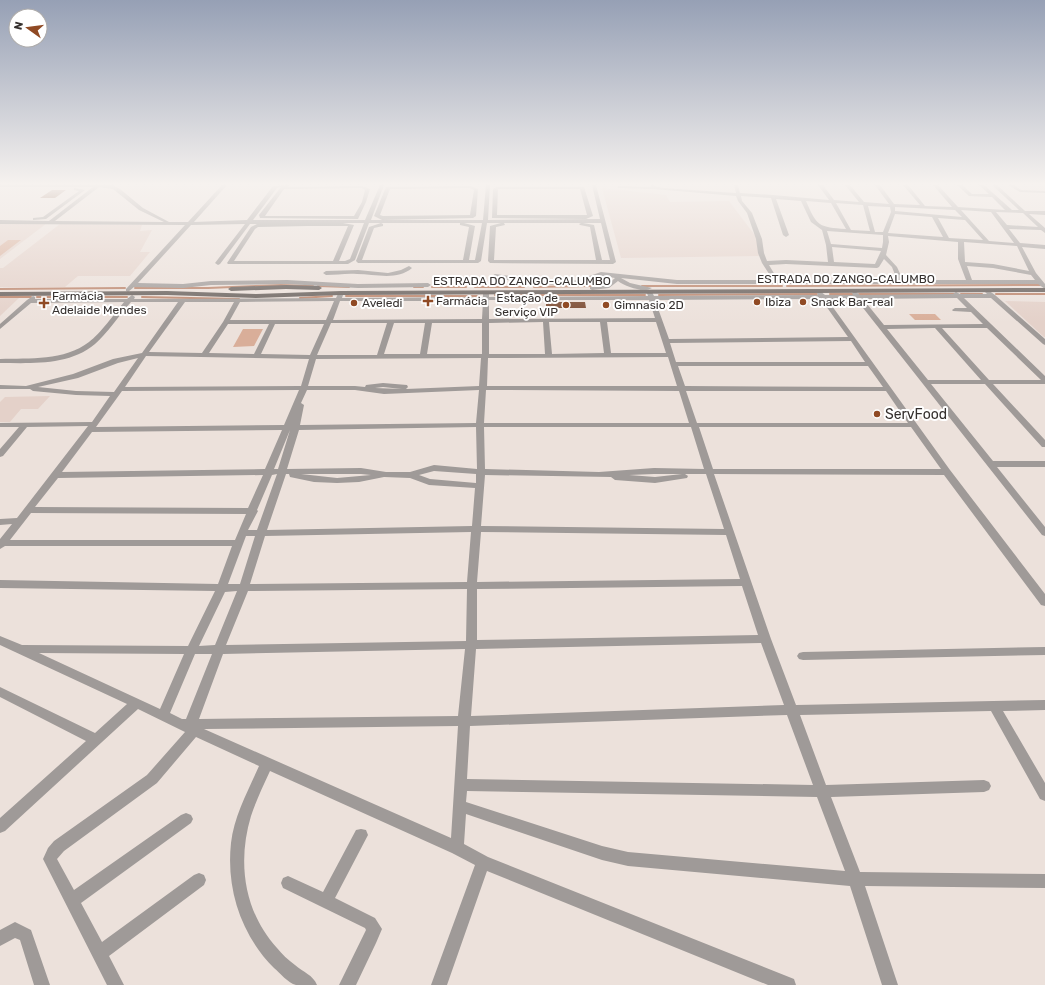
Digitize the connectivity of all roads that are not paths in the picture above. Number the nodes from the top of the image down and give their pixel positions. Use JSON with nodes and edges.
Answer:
{"nodes":[{"id":1,"x":183,"y":231,"type":"edge"},
{"id":2,"x":242,"y":231,"type":"edge"},
{"id":3,"x":251,"y":231,"type":"edge"},
{"id":4,"x":349,"y":231,"type":"edge"},
{"id":5,"x":363,"y":231,"type":"edge"},
{"id":6,"x":371,"y":231,"type":"edge"},
{"id":7,"x":471,"y":231,"type":"edge"},
{"id":8,"x":483,"y":231,"type":"edge"},
{"id":9,"x":493,"y":231,"type":"edge"},
{"id":10,"x":593,"y":231,"type":"edge"},
{"id":11,"x":606,"y":231,"type":"edge"},
{"id":12,"x":756,"y":231,"type":"edge"},
{"id":13,"x":785,"y":231,"type":"edge"},
{"id":14,"x":825,"y":231,"type":"edge"},
{"id":15,"x":857,"y":231,"type":"edge"},
{"id":16,"x":886,"y":231,"type":"edge"},
{"id":17,"x":942,"y":231,"type":"edge"},
{"id":18,"x":977,"y":231,"type":"edge"},
{"id":19,"x":1009,"y":231,"type":"edge"},
{"id":20,"x":873,"y":233,"type":"joint"},
{"id":21,"x":885,"y":234,"type":"junction"},
{"id":22,"x":786,"y":235,"type":"dead end"},
{"id":23,"x":947,"y":239,"type":"junction"},
{"id":24,"x":961,"y":240,"type":"junction"},
{"id":25,"x":469,"y":242,"type":"junction"},
{"id":26,"x":481,"y":242,"type":"junction"},
{"id":27,"x":595,"y":242,"type":"junction"},
{"id":28,"x":608,"y":242,"type":"junction"},
{"id":29,"x":988,"y":243,"type":"junction"},
{"id":30,"x":343,"y":245,"type":"junction"},
{"id":31,"x":357,"y":245,"type":"junction"},
{"id":32,"x":829,"y":245,"type":"junction"},
{"id":33,"x":1018,"y":246,"type":"junction"},
{"id":34,"x":1045,"y":248,"type":"edge"},
{"id":35,"x":883,"y":253,"type":"junction"},
{"id":36,"x":466,"y":262,"type":"junction"},
{"id":37,"x":599,"y":262,"type":"junction"},
{"id":38,"x":614,"y":262,"type":"junction"},
{"id":39,"x":335,"y":263,"type":"junction"},
{"id":40,"x":765,"y":263,"type":"junction"},
{"id":41,"x":218,"y":264,"type":"dead end"},
{"id":42,"x":831,"y":264,"type":"junction"},
{"id":43,"x":963,"y":264,"type":"junction"},
{"id":44,"x":409,"y":268,"type":"dead end"},
{"id":45,"x":326,"y":273,"type":"dead end"},
{"id":46,"x":346,"y":273,"type":"junction"},
{"id":47,"x":1032,"y":273,"type":"junction"},
{"id":48,"x":496,"y":276,"type":"dead end"},
{"id":49,"x":617,"y":276,"type":"junction"},
{"id":50,"x":775,"y":282,"type":"junction"},
{"id":51,"x":900,"y":282,"type":"junction"},
{"id":52,"x":970,"y":282,"type":"junction"},
{"id":53,"x":428,"y":285,"type":"dead end"},
{"id":54,"x":786,"y":285,"type":"junction"},
{"id":55,"x":527,"y":286,"type":"junction"},
{"id":56,"x":1043,"y":286,"type":"edge"},
{"id":57,"x":286,"y":287,"type":"junction"},
{"id":58,"x":130,"y":288,"type":"junction"},
{"id":59,"x":262,"y":288,"type":"junction"},
{"id":60,"x":592,"y":288,"type":"junction"},
{"id":61,"x":819,"y":289,"type":"junction"},
{"id":62,"x":952,"y":290,"type":"junction"},
{"id":63,"x":986,"y":290,"type":"junction"},
{"id":64,"x":340,"y":291,"type":"junction"},
{"id":65,"x":0,"y":293,"type":"edge"},
{"id":66,"x":650,"y":293,"type":"junction"},
{"id":67,"x":855,"y":293,"type":"junction"},
{"id":68,"x":486,"y":295,"type":"junction"},
{"id":69,"x":256,"y":296,"type":"junction"},
{"id":70,"x":281,"y":296,"type":"junction"},
{"id":71,"x":958,"y":296,"type":"junction"},
{"id":72,"x":993,"y":296,"type":"junction"},
{"id":73,"x":33,"y":297,"type":"junction"},
{"id":74,"x":133,"y":297,"type":"junction"},
{"id":75,"x":183,"y":300,"type":"junction"},
{"id":76,"x":238,"y":300,"type":"junction"},
{"id":77,"x":955,"y":310,"type":"dead end"},
{"id":78,"x":973,"y":310,"type":"junction"},
{"id":79,"x":485,"y":320,"type":"junction"},
{"id":80,"x":546,"y":320,"type":"junction"},
{"id":81,"x":602,"y":320,"type":"junction"},
{"id":82,"x":659,"y":320,"type":"junction"},
{"id":83,"x":391,"y":321,"type":"junction"},
{"id":84,"x":429,"y":321,"type":"junction"},
{"id":85,"x":226,"y":322,"type":"junction"},
{"id":86,"x":273,"y":322,"type":"junction"},
{"id":87,"x":328,"y":322,"type":"junction"},
{"id":88,"x":936,"y":326,"type":"junction"},
{"id":89,"x":989,"y":326,"type":"junction"},
{"id":90,"x":0,"y":327,"type":"edge"},
{"id":91,"x":882,"y":327,"type":"junction"},
{"id":92,"x":853,"y":339,"type":"junction"},
{"id":93,"x":666,"y":341,"type":"junction"},
{"id":94,"x":1044,"y":341,"type":"edge"},
{"id":95,"x":145,"y":354,"type":"junction"},
{"id":96,"x":608,"y":354,"type":"junction"},
{"id":97,"x":204,"y":355,"type":"junction"},
{"id":98,"x":423,"y":355,"type":"junction"},
{"id":99,"x":549,"y":355,"type":"junction"},
{"id":100,"x":256,"y":356,"type":"junction"},
{"id":101,"x":380,"y":356,"type":"junction"},
{"id":102,"x":485,"y":356,"type":"junction"},
{"id":103,"x":313,"y":357,"type":"junction"},
{"id":104,"x":672,"y":359,"type":"junction"},
{"id":105,"x":0,"y":361,"type":"edge"},
{"id":106,"x":870,"y":364,"type":"junction"},
{"id":107,"x":1045,"y":381,"type":"edge"},
{"id":108,"x":926,"y":382,"type":"junction"},
{"id":109,"x":988,"y":382,"type":"junction"},
{"id":110,"x":0,"y":386,"type":"edge"},
{"id":111,"x":26,"y":388,"type":"junction"},
{"id":112,"x":304,"y":388,"type":"junction"},
{"id":113,"x":483,"y":388,"type":"junction"},
{"id":114,"x":682,"y":388,"type":"junction"},
{"id":115,"x":889,"y":389,"type":"junction"},
{"id":116,"x":0,"y":392,"type":"edge"},
{"id":117,"x":117,"y":392,"type":"junction"},
{"id":118,"x":694,"y":424,"type":"junction"},
{"id":119,"x":0,"y":425,"type":"edge"},
{"id":120,"x":25,"y":425,"type":"junction"},
{"id":121,"x":480,"y":425,"type":"junction"},
{"id":122,"x":914,"y":425,"type":"junction"},
{"id":123,"x":92,"y":427,"type":"junction"},
{"id":124,"x":290,"y":428,"type":"junction"},
{"id":125,"x":1045,"y":445,"type":"edge"},
{"id":126,"x":0,"y":453,"type":"edge"},
{"id":127,"x":991,"y":464,"type":"junction"},
{"id":128,"x":1045,"y":464,"type":"edge"},
{"id":129,"x":269,"y":472,"type":"junction"},
{"id":130,"x":282,"y":472,"type":"junction"},
{"id":131,"x":481,"y":472,"type":"junction"},
{"id":132,"x":709,"y":472,"type":"junction"},
{"id":133,"x":948,"y":472,"type":"junction"},
{"id":134,"x":54,"y":475,"type":"junction"},
{"id":135,"x":411,"y":475,"type":"junction"},
{"id":136,"x":479,"y":486,"type":"junction"},
{"id":137,"x":28,"y":510,"type":"junction"},
{"id":138,"x":253,"y":511,"type":"junction"},
{"id":139,"x":0,"y":522,"type":"edge"},
{"id":140,"x":19,"y":522,"type":"junction"},
{"id":141,"x":476,"y":529,"type":"junction"},
{"id":142,"x":261,"y":532,"type":"junction"},
{"id":143,"x":729,"y":532,"type":"junction"},
{"id":144,"x":243,"y":533,"type":"junction"},
{"id":145,"x":1045,"y":533,"type":"edge"},
{"id":146,"x":238,"y":544,"type":"junction"},
{"id":147,"x":1,"y":545,"type":"edge"},
{"id":148,"x":746,"y":582,"type":"junction"},
{"id":149,"x":0,"y":584,"type":"edge"},
{"id":150,"x":472,"y":585,"type":"junction"},
{"id":151,"x":222,"y":588,"type":"junction"},
{"id":152,"x":244,"y":588,"type":"junction"},
{"id":153,"x":1045,"y":602,"type":"edge"},
{"id":154,"x":765,"y":639,"type":"junction"},
{"id":155,"x":0,"y":640,"type":"edge"},
{"id":156,"x":471,"y":645,"type":"junction"},
{"id":157,"x":19,"y":649,"type":"junction"},
{"id":158,"x":219,"y":649,"type":"junction"},
{"id":159,"x":191,"y":650,"type":"junction"},
{"id":160,"x":1045,"y":651,"type":"edge"},
{"id":161,"x":803,"y":656,"type":"dead end"},
{"id":162,"x":0,"y":692,"type":"edge"},
{"id":163,"x":137,"y":703,"type":"junction"},
{"id":164,"x":1045,"y":705,"type":"edge"},
{"id":165,"x":994,"y":706,"type":"junction"},
{"id":166,"x":793,"y":710,"type":"junction"},
{"id":167,"x":164,"y":715,"type":"junction"},
{"id":168,"x":464,"y":721,"type":"junction"},
{"id":169,"x":189,"y":726,"type":"junction"},
{"id":170,"x":96,"y":740,"type":"junction"},
{"id":171,"x":267,"y":764,"type":"junction"},
{"id":172,"x":460,"y":785,"type":"junction"},
{"id":173,"x":984,"y":786,"type":"dead end"},
{"id":174,"x":823,"y":791,"type":"junction"},
{"id":175,"x":1045,"y":795,"type":"edge"},
{"id":176,"x":459,"y":806,"type":"junction"},
{"id":177,"x":186,"y":819,"type":"dead end"},
{"id":178,"x":0,"y":827,"type":"edge"},
{"id":179,"x":361,"y":835,"type":"dead end"},
{"id":180,"x":457,"y":848,"type":"junction"},
{"id":181,"x":483,"y":862,"type":"junction"},
{"id":182,"x":855,"y":879,"type":"junction"},
{"id":183,"x":199,"y":880,"type":"dead end"},
{"id":184,"x":1045,"y":881,"type":"edge"},
{"id":185,"x":288,"y":883,"type":"dead end"},
{"id":186,"x":72,"y":901,"type":"junction"},
{"id":187,"x":326,"y":901,"type":"junction"},
{"id":188,"x":0,"y":938,"type":"edge"},
{"id":189,"x":99,"y":954,"type":"junction"},
{"id":190,"x":42,"y":985,"type":"edge"},
{"id":191,"x":116,"y":985,"type":"edge"},
{"id":192,"x":309,"y":985,"type":"edge"},
{"id":193,"x":347,"y":985,"type":"edge"},
{"id":194,"x":439,"y":985,"type":"edge"},
{"id":195,"x":788,"y":985,"type":"edge"},
{"id":196,"x":890,"y":985,"type":"edge"}],
"edges":[{"from":1,"to":58,"type":"street"},
{"from":2,"to":41,"type":"street"},
{"from":3,"to":39,"type":"street"},
{"from":4,"to":30,"type":"street"},
{"from":5,"to":31,"type":"street"},
{"from":6,"to":36,"type":"street"},
{"from":7,"to":25,"type":"street"},
{"from":8,"to":26,"type":"street"},
{"from":9,"to":37,"type":"street"},
{"from":10,"to":27,"type":"street"},
{"from":11,"to":28,"type":"street"},
{"from":12,"to":40,"type":"street"},
{"from":13,"to":22,"type":"street"},
{"from":14,"to":32,"type":"street"},
{"from":15,"to":20,"type":"street"},
{"from":16,"to":21,"type":"street"},
{"from":17,"to":23,"type":"street"},
{"from":18,"to":29,"type":"street"},
{"from":19,"to":33,"type":"street"},
{"from":20,"to":21,"type":"street"},
{"from":21,"to":23,"type":"street"},
{"from":21,"to":35,"type":"street"},
{"from":23,"to":24,"type":"street"},
{"from":24,"to":29,"type":"street"},
{"from":24,"to":43,"type":"street"},
{"from":25,"to":26,"type":"street"},
{"from":25,"to":36,"type":"street"},
{"from":26,"to":36,"type":"street"},
{"from":27,"to":28,"type":"street"},
{"from":27,"to":37,"type":"street"},
{"from":28,"to":38,"type":"street"},
{"from":29,"to":33,"type":"street"},
{"from":30,"to":31,"type":"street"},
{"from":30,"to":39,"type":"street"},
{"from":31,"to":39,"type":"street"},
{"from":32,"to":35,"type":"street"},
{"from":32,"to":42,"type":"street"},
{"from":33,"to":34,"type":"street"},
{"from":33,"to":47,"type":"street"},
{"from":35,"to":42,"type":"street"},
{"from":35,"to":51,"type":"street"},
{"from":37,"to":38,"type":"street"},
{"from":38,"to":49,"type":"street"},
{"from":40,"to":42,"type":"street"},
{"from":40,"to":50,"type":"street"},
{"from":43,"to":47,"type":"street"},
{"from":43,"to":52,"type":"street"},
{"from":44,"to":46,"type":"street"},
{"from":45,"to":46,"type":"street"},
{"from":46,"to":64,"type":"street"},
{"from":47,"to":56,"type":"street"},
{"from":48,"to":55,"type":"street"},
{"from":49,"to":50,"type":"street"},
{"from":49,"to":55,"type":"street"},
{"from":49,"to":60,"type":"street"},
{"from":49,"to":66,"type":"street"},
{"from":50,"to":54,"type":"street"},
{"from":51,"to":52,"type":"street"},
{"from":51,"to":61,"type":"street"},
{"from":52,"to":56,"type":"street"},
{"from":53,"to":64,"type":"street"},
{"from":54,"to":56,"type":"main road","name":"ESTRADA DO ZANGO-CALUMBO"},
{"from":54,"to":61,"type":"street"},
{"from":54,"to":66,"type":"main road","name":"ESTRADA DO ZANGO-CALUMBO"},
{"from":55,"to":60,"type":"main road","name":"ESTRADA DO ZANGO-CALUMBO"},
{"from":55,"to":64,"type":"main road","name":"ESTRADA DO ZANGO-CALUMBO"},
{"from":56,"to":63,"type":"main road","name":"ESTRADA DO ZANGO-CALUMBO"},
{"from":57,"to":59,"type":"main road"},
{"from":57,"to":64,"type":"main road"},
{"from":57,"to":70,"type":"main road"},
{"from":58,"to":59,"type":"main road"},
{"from":58,"to":64,"type":"street"},
{"from":58,"to":65,"type":"main road"},
{"from":59,"to":69,"type":"main road"},
{"from":60,"to":66,"type":"main road","name":"ESTRADA DO ZANGO-CALUMBO"},
{"from":61,"to":66,"type":"main road","name":"ESTRADA DO ZANGO-CALUMBO"},
{"from":61,"to":67,"type":"main road","name":"ESTRADA DO ZANGO-CALUMBO"},
{"from":61,"to":92,"type":"street"},
{"from":62,"to":63,"type":"main road","name":"ESTRADA DO ZANGO-CALUMBO"},
{"from":62,"to":67,"type":"main road","name":"ESTRADA DO ZANGO-CALUMBO"},
{"from":62,"to":71,"type":"street"},
{"from":63,"to":72,"type":"street"},
{"from":64,"to":68,"type":"main road","name":"ESTRADA DO ZANGO-CALUMBO"},
{"from":64,"to":70,"type":"main road","name":"ESTRADA DO ZANGO-CALUMBO"},
{"from":64,"to":76,"type":"street"},
{"from":64,"to":87,"type":"street"},
{"from":65,"to":73,"type":"main road","name":"ESTRADA DO ZANGO-CALUMBO"},
{"from":66,"to":68,"type":"main road","name":"ESTRADA DO ZANGO-CALUMBO"},
{"from":66,"to":82,"type":"street"},
{"from":67,"to":71,"type":"street"},
{"from":67,"to":91,"type":"street"},
{"from":68,"to":79,"type":"street"},
{"from":69,"to":70,"type":"main road","name":"ESTRADA DO ZANGO-CALUMBO"},
{"from":69,"to":74,"type":"main road","name":"ESTRADA DO ZANGO-CALUMBO"},
{"from":71,"to":72,"type":"street"},
{"from":71,"to":78,"type":"street"},
{"from":72,"to":94,"type":"street"},
{"from":73,"to":74,"type":"main road","name":"ESTRADA DO ZANGO-CALUMBO"},
{"from":73,"to":90,"type":"street"},
{"from":74,"to":75,"type":"street"},
{"from":74,"to":105,"type":"street"},
{"from":75,"to":76,"type":"street"},
{"from":75,"to":95,"type":"street"},
{"from":76,"to":85,"type":"street"},
{"from":77,"to":78,"type":"street"},
{"from":78,"to":89,"type":"street"},
{"from":79,"to":80,"type":"street"},
{"from":79,"to":84,"type":"street"},
{"from":79,"to":102,"type":"street"},
{"from":80,"to":81,"type":"street"},
{"from":80,"to":99,"type":"street"},
{"from":81,"to":82,"type":"street"},
{"from":81,"to":96,"type":"street"},
{"from":82,"to":93,"type":"street"},
{"from":83,"to":84,"type":"street"},
{"from":83,"to":87,"type":"street"},
{"from":83,"to":101,"type":"street"},
{"from":84,"to":98,"type":"street"},
{"from":85,"to":86,"type":"street"},
{"from":85,"to":97,"type":"street"},
{"from":86,"to":87,"type":"street"},
{"from":86,"to":100,"type":"street"},
{"from":87,"to":103,"type":"street"},
{"from":88,"to":89,"type":"street"},
{"from":88,"to":91,"type":"street"},
{"from":88,"to":109,"type":"street"},
{"from":89,"to":107,"type":"street"},
{"from":91,"to":108,"type":"street"},
{"from":92,"to":93,"type":"street"},
{"from":92,"to":106,"type":"street"},
{"from":93,"to":104,"type":"street"},
{"from":95,"to":97,"type":"street"},
{"from":95,"to":111,"type":"street"},
{"from":95,"to":117,"type":"street"},
{"from":96,"to":99,"type":"street"},
{"from":96,"to":104,"type":"street"},
{"from":97,"to":100,"type":"street"},
{"from":98,"to":101,"type":"street"},
{"from":98,"to":102,"type":"street"},
{"from":99,"to":102,"type":"street"},
{"from":100,"to":103,"type":"street"},
{"from":101,"to":103,"type":"street"},
{"from":102,"to":113,"type":"street"},
{"from":103,"to":112,"type":"street"},
{"from":104,"to":106,"type":"street"},
{"from":104,"to":114,"type":"street"},
{"from":106,"to":115,"type":"street"},
{"from":107,"to":109,"type":"street"},
{"from":108,"to":109,"type":"street"},
{"from":108,"to":127,"type":"street"},
{"from":109,"to":125,"type":"street"},
{"from":110,"to":111,"type":"street"},
{"from":111,"to":116,"type":"street"},
{"from":111,"to":117,"type":"street"},
{"from":112,"to":113,"type":"street"},
{"from":112,"to":117,"type":"street"},
{"from":112,"to":124,"type":"street"},
{"from":113,"to":114,"type":"street"},
{"from":113,"to":121,"type":"street"},
{"from":114,"to":115,"type":"street"},
{"from":114,"to":118,"type":"street"},
{"from":115,"to":122,"type":"street"},
{"from":117,"to":123,"type":"street"},
{"from":118,"to":121,"type":"street"},
{"from":118,"to":122,"type":"street"},
{"from":118,"to":132,"type":"street"},
{"from":119,"to":120,"type":"street"},
{"from":120,"to":123,"type":"street"},
{"from":120,"to":126,"type":"street"},
{"from":121,"to":124,"type":"street"},
{"from":121,"to":131,"type":"street"},
{"from":122,"to":133,"type":"street"},
{"from":123,"to":124,"type":"street"},
{"from":123,"to":134,"type":"street"},
{"from":124,"to":129,"type":"street"},
{"from":124,"to":130,"type":"street"},
{"from":127,"to":128,"type":"street"},
{"from":127,"to":145,"type":"street"},
{"from":129,"to":130,"type":"street"},
{"from":129,"to":134,"type":"street"},
{"from":129,"to":138,"type":"street"},
{"from":130,"to":135,"type":"street"},
{"from":130,"to":142,"type":"street"},
{"from":131,"to":132,"type":"street"},
{"from":131,"to":135,"type":"street"},
{"from":131,"to":136,"type":"street"},
{"from":132,"to":133,"type":"street"},
{"from":132,"to":143,"type":"street"},
{"from":133,"to":153,"type":"street"},
{"from":134,"to":137,"type":"street"},
{"from":135,"to":136,"type":"street"},
{"from":136,"to":141,"type":"street"},
{"from":137,"to":138,"type":"street"},
{"from":137,"to":140,"type":"street"},
{"from":138,"to":144,"type":"street"},
{"from":139,"to":140,"type":"street"},
{"from":140,"to":147,"type":"street"},
{"from":141,"to":142,"type":"street"},
{"from":141,"to":143,"type":"street"},
{"from":141,"to":150,"type":"street"},
{"from":142,"to":144,"type":"street"},
{"from":142,"to":152,"type":"street"},
{"from":143,"to":148,"type":"street"},
{"from":144,"to":146,"type":"street"},
{"from":146,"to":147,"type":"street"},
{"from":146,"to":151,"type":"street"},
{"from":148,"to":150,"type":"street"},
{"from":148,"to":154,"type":"street"},
{"from":149,"to":151,"type":"street"},
{"from":150,"to":152,"type":"street"},
{"from":150,"to":156,"type":"street"},
{"from":151,"to":152,"type":"street"},
{"from":151,"to":159,"type":"street"},
{"from":152,"to":158,"type":"street"},
{"from":154,"to":156,"type":"street"},
{"from":154,"to":166,"type":"street"},
{"from":155,"to":157,"type":"street"},
{"from":156,"to":158,"type":"street"},
{"from":156,"to":168,"type":"street"},
{"from":157,"to":159,"type":"street"},
{"from":157,"to":163,"type":"street"},
{"from":158,"to":159,"type":"street"},
{"from":158,"to":169,"type":"street"},
{"from":159,"to":167,"type":"street"},
{"from":160,"to":161,"type":"street"},
{"from":162,"to":170,"type":"street"},
{"from":163,"to":167,"type":"street"},
{"from":163,"to":170,"type":"street"},
{"from":164,"to":165,"type":"street"},
{"from":165,"to":166,"type":"street"},
{"from":165,"to":175,"type":"street"},
{"from":166,"to":168,"type":"street"},
{"from":166,"to":174,"type":"street"},
{"from":167,"to":169,"type":"street"},
{"from":168,"to":169,"type":"street"},
{"from":168,"to":172,"type":"street"},
{"from":169,"to":171,"type":"street"},
{"from":169,"to":186,"type":"street"},
{"from":170,"to":178,"type":"street"},
{"from":171,"to":180,"type":"street"},
{"from":171,"to":192,"type":"street"},
{"from":172,"to":174,"type":"street"},
{"from":172,"to":176,"type":"street"},
{"from":173,"to":174,"type":"street"},
{"from":174,"to":182,"type":"street"},
{"from":176,"to":180,"type":"street"},
{"from":176,"to":182,"type":"street"},
{"from":177,"to":186,"type":"street"},
{"from":179,"to":187,"type":"street"},
{"from":180,"to":181,"type":"street"},
{"from":181,"to":194,"type":"street"},
{"from":181,"to":195,"type":"street"},
{"from":182,"to":184,"type":"street"},
{"from":182,"to":196,"type":"street"},
{"from":183,"to":189,"type":"street"},
{"from":185,"to":187,"type":"street"},
{"from":186,"to":189,"type":"street"},
{"from":187,"to":193,"type":"street"},
{"from":188,"to":190,"type":"street"},
{"from":189,"to":191,"type":"street"}]}
